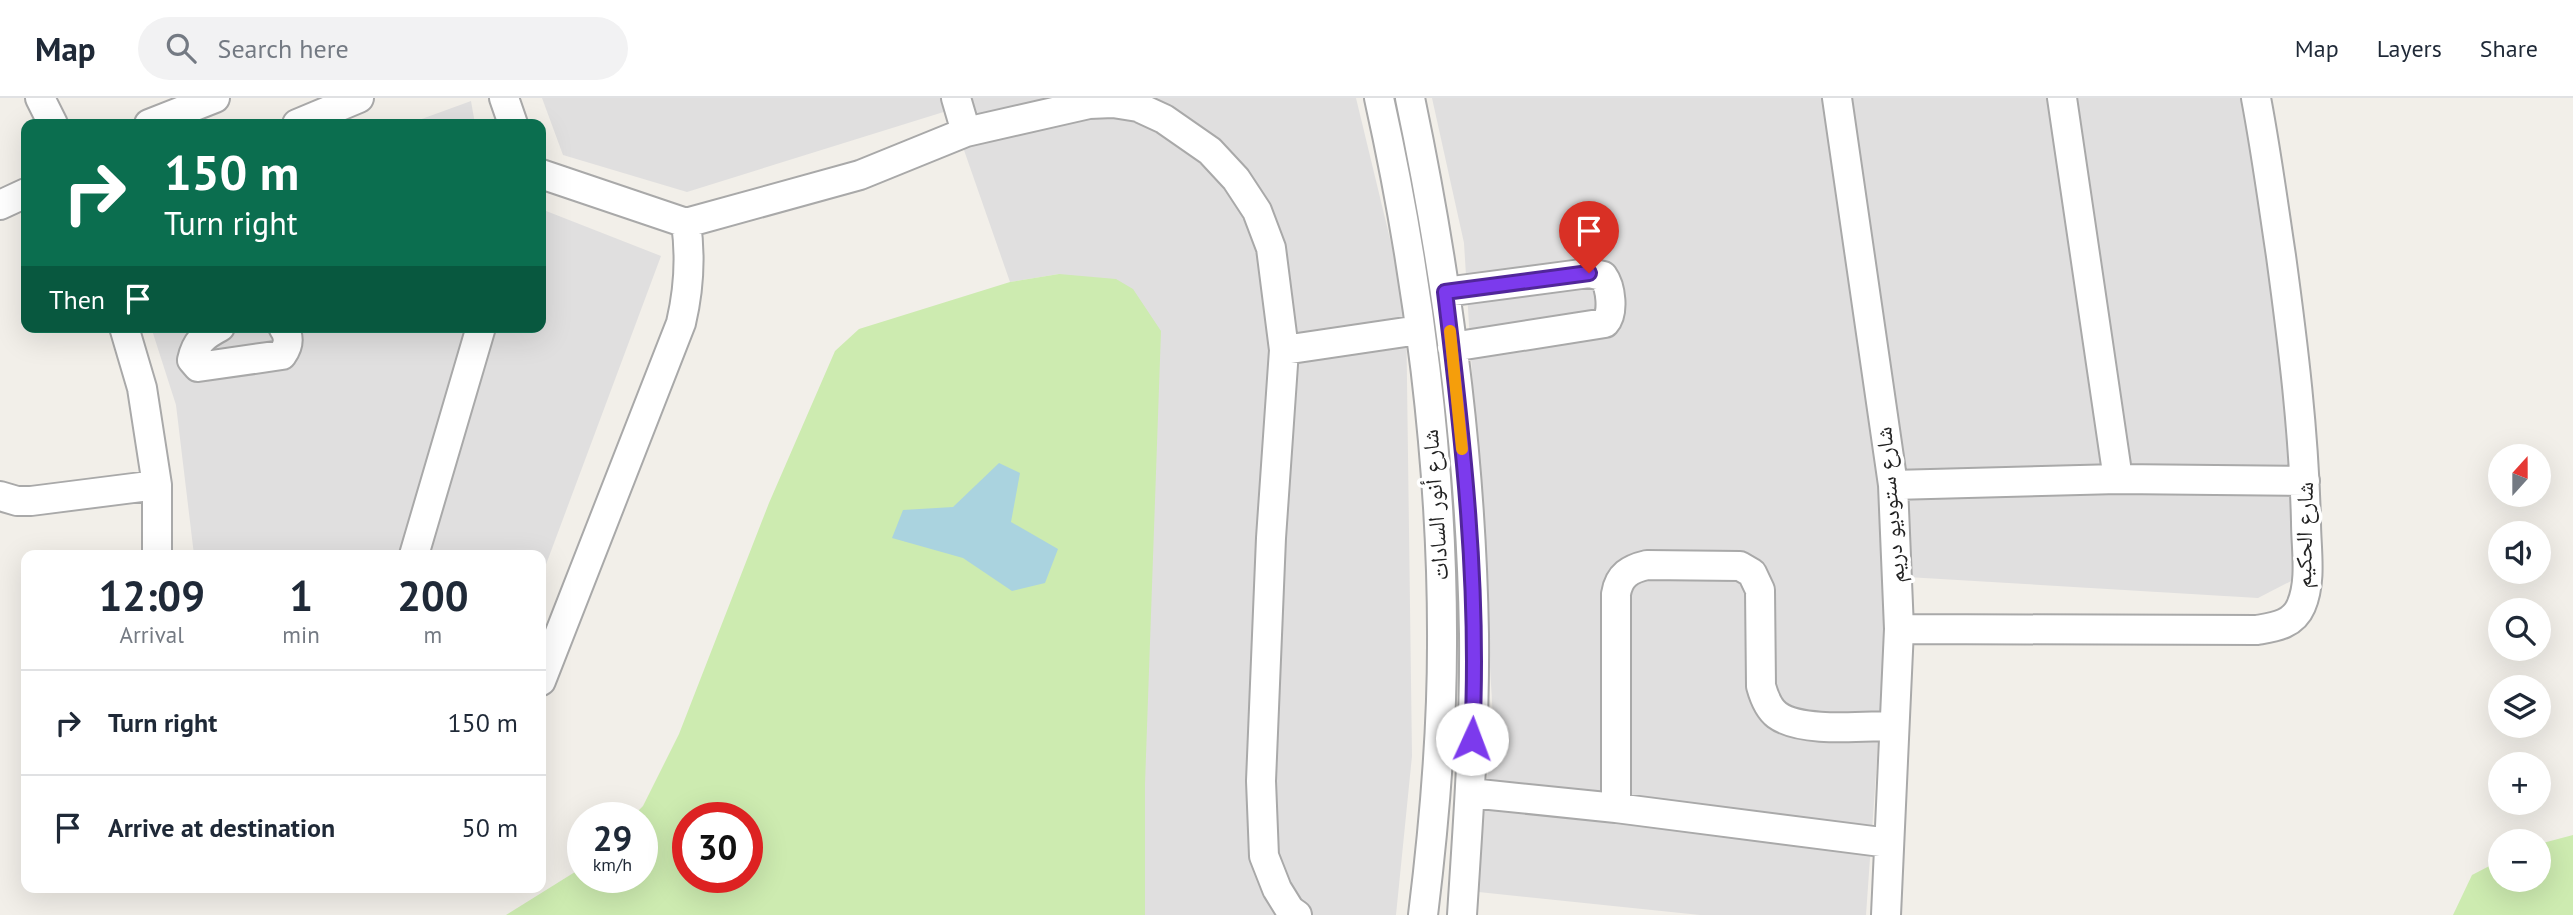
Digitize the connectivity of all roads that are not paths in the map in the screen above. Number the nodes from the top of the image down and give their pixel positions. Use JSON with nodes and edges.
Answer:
{"nodes":[{"id":1,"x":40,"y":98,"type":"edge"},
{"id":2,"x":215,"y":98,"type":"edge"},
{"id":3,"x":359,"y":98,"type":"edge"},
{"id":4,"x":504,"y":98,"type":"edge"},
{"id":5,"x":956,"y":98,"type":"edge"},
{"id":6,"x":1379,"y":98,"type":"edge"},
{"id":7,"x":1410,"y":98,"type":"edge"},
{"id":8,"x":1837,"y":98,"type":"edge"},
{"id":9,"x":2062,"y":98,"type":"edge"},
{"id":10,"x":2256,"y":98,"type":"edge"},
{"id":11,"x":50,"y":119,"type":"edge"},
{"id":12,"x":162,"y":119,"type":"edge"},
{"id":13,"x":309,"y":119,"type":"edge"},
{"id":14,"x":511,"y":119,"type":"edge"},
{"id":15,"x":966,"y":132,"type":"junction"},
{"id":16,"x":546,"y":176,"type":"edge"},
{"id":17,"x":21,"y":195,"type":"edge"},
{"id":18,"x":0,"y":205,"type":"edge"},
{"id":19,"x":687,"y":223,"type":"junction"},
{"id":20,"x":1445,"y":292,"type":"junction"},
{"id":21,"x":1419,"y":330,"type":"junction"},
{"id":22,"x":126,"y":333,"type":"edge"},
{"id":23,"x":209,"y":333,"type":"edge"},
{"id":24,"x":288,"y":333,"type":"edge"},
{"id":25,"x":479,"y":333,"type":"edge"},
{"id":26,"x":1452,"y":347,"type":"junction"},
{"id":27,"x":1284,"y":350,"type":"junction"},
{"id":28,"x":2118,"y":479,"type":"junction"},
{"id":29,"x":2305,"y":481,"type":"junction"},
{"id":30,"x":157,"y":485,"type":"junction"},
{"id":31,"x":1893,"y":485,"type":"junction"},
{"id":32,"x":0,"y":496,"type":"edge"},
{"id":33,"x":157,"y":550,"type":"edge"},
{"id":34,"x":415,"y":550,"type":"edge"},
{"id":35,"x":1899,"y":629,"type":"junction"},
{"id":36,"x":546,"y":668,"type":"edge"},
{"id":37,"x":1893,"y":726,"type":"junction"},
{"id":38,"x":1469,"y":793,"type":"junction"},
{"id":39,"x":1616,"y":808,"type":"junction"},
{"id":40,"x":1889,"y":843,"type":"junction"},
{"id":41,"x":1297,"y":915,"type":"edge"},
{"id":42,"x":1423,"y":915,"type":"edge"},
{"id":43,"x":1462,"y":915,"type":"edge"},
{"id":44,"x":1886,"y":915,"type":"edge"}],
"edges":[{"from":1,"to":11,"type":"street"},
{"from":2,"to":12,"type":"street"},
{"from":3,"to":13,"type":"street"},
{"from":4,"to":14,"type":"street"},
{"from":5,"to":15,"type":"street"},
{"from":6,"to":21,"type":"street","name":"شارع أنور السادات"},
{"from":7,"to":20,"type":"street","name":"شارع أنور السادات"},
{"from":8,"to":31,"type":"street","name":"شارع ستوديو دريم"},
{"from":9,"to":28,"type":"street"},
{"from":10,"to":29,"type":"street","name":"شارع الحكيم"},
{"from":15,"to":19,"type":"street"},
{"from":15,"to":27,"type":"street"},
{"from":16,"to":19,"type":"street"},
{"from":17,"to":18,"type":"street"},
{"from":19,"to":36,"type":"street"},
{"from":20,"to":26,"type":"street","name":"شارع أنور السادات"},
{"from":20,"to":26,"type":"street"},
{"from":21,"to":27,"type":"street"},
{"from":21,"to":42,"type":"street","name":"شارع أنور السادات"},
{"from":22,"to":30,"type":"street"},
{"from":23,"to":24,"type":"street"},
{"from":25,"to":34,"type":"street"},
{"from":26,"to":38,"type":"street","name":"شارع أنور السادات"},
{"from":27,"to":41,"type":"street"},
{"from":28,"to":29,"type":"street"},
{"from":28,"to":31,"type":"street"},
{"from":29,"to":35,"type":"street","name":"شارع الحكيم"},
{"from":30,"to":32,"type":"street"},
{"from":30,"to":33,"type":"street"},
{"from":31,"to":35,"type":"street","name":"شارع ستوديو دريم"},
{"from":35,"to":37,"type":"street","name":"شارع ستوديو دريم"},
{"from":37,"to":39,"type":"street"},
{"from":37,"to":40,"type":"street","name":"شارع ستوديو دريم"},
{"from":38,"to":39,"type":"street"},
{"from":38,"to":43,"type":"street","name":"شارع أنور السادات"},
{"from":39,"to":40,"type":"street"},
{"from":40,"to":44,"type":"street","name":"شارع ستوديو دريم"}]}
